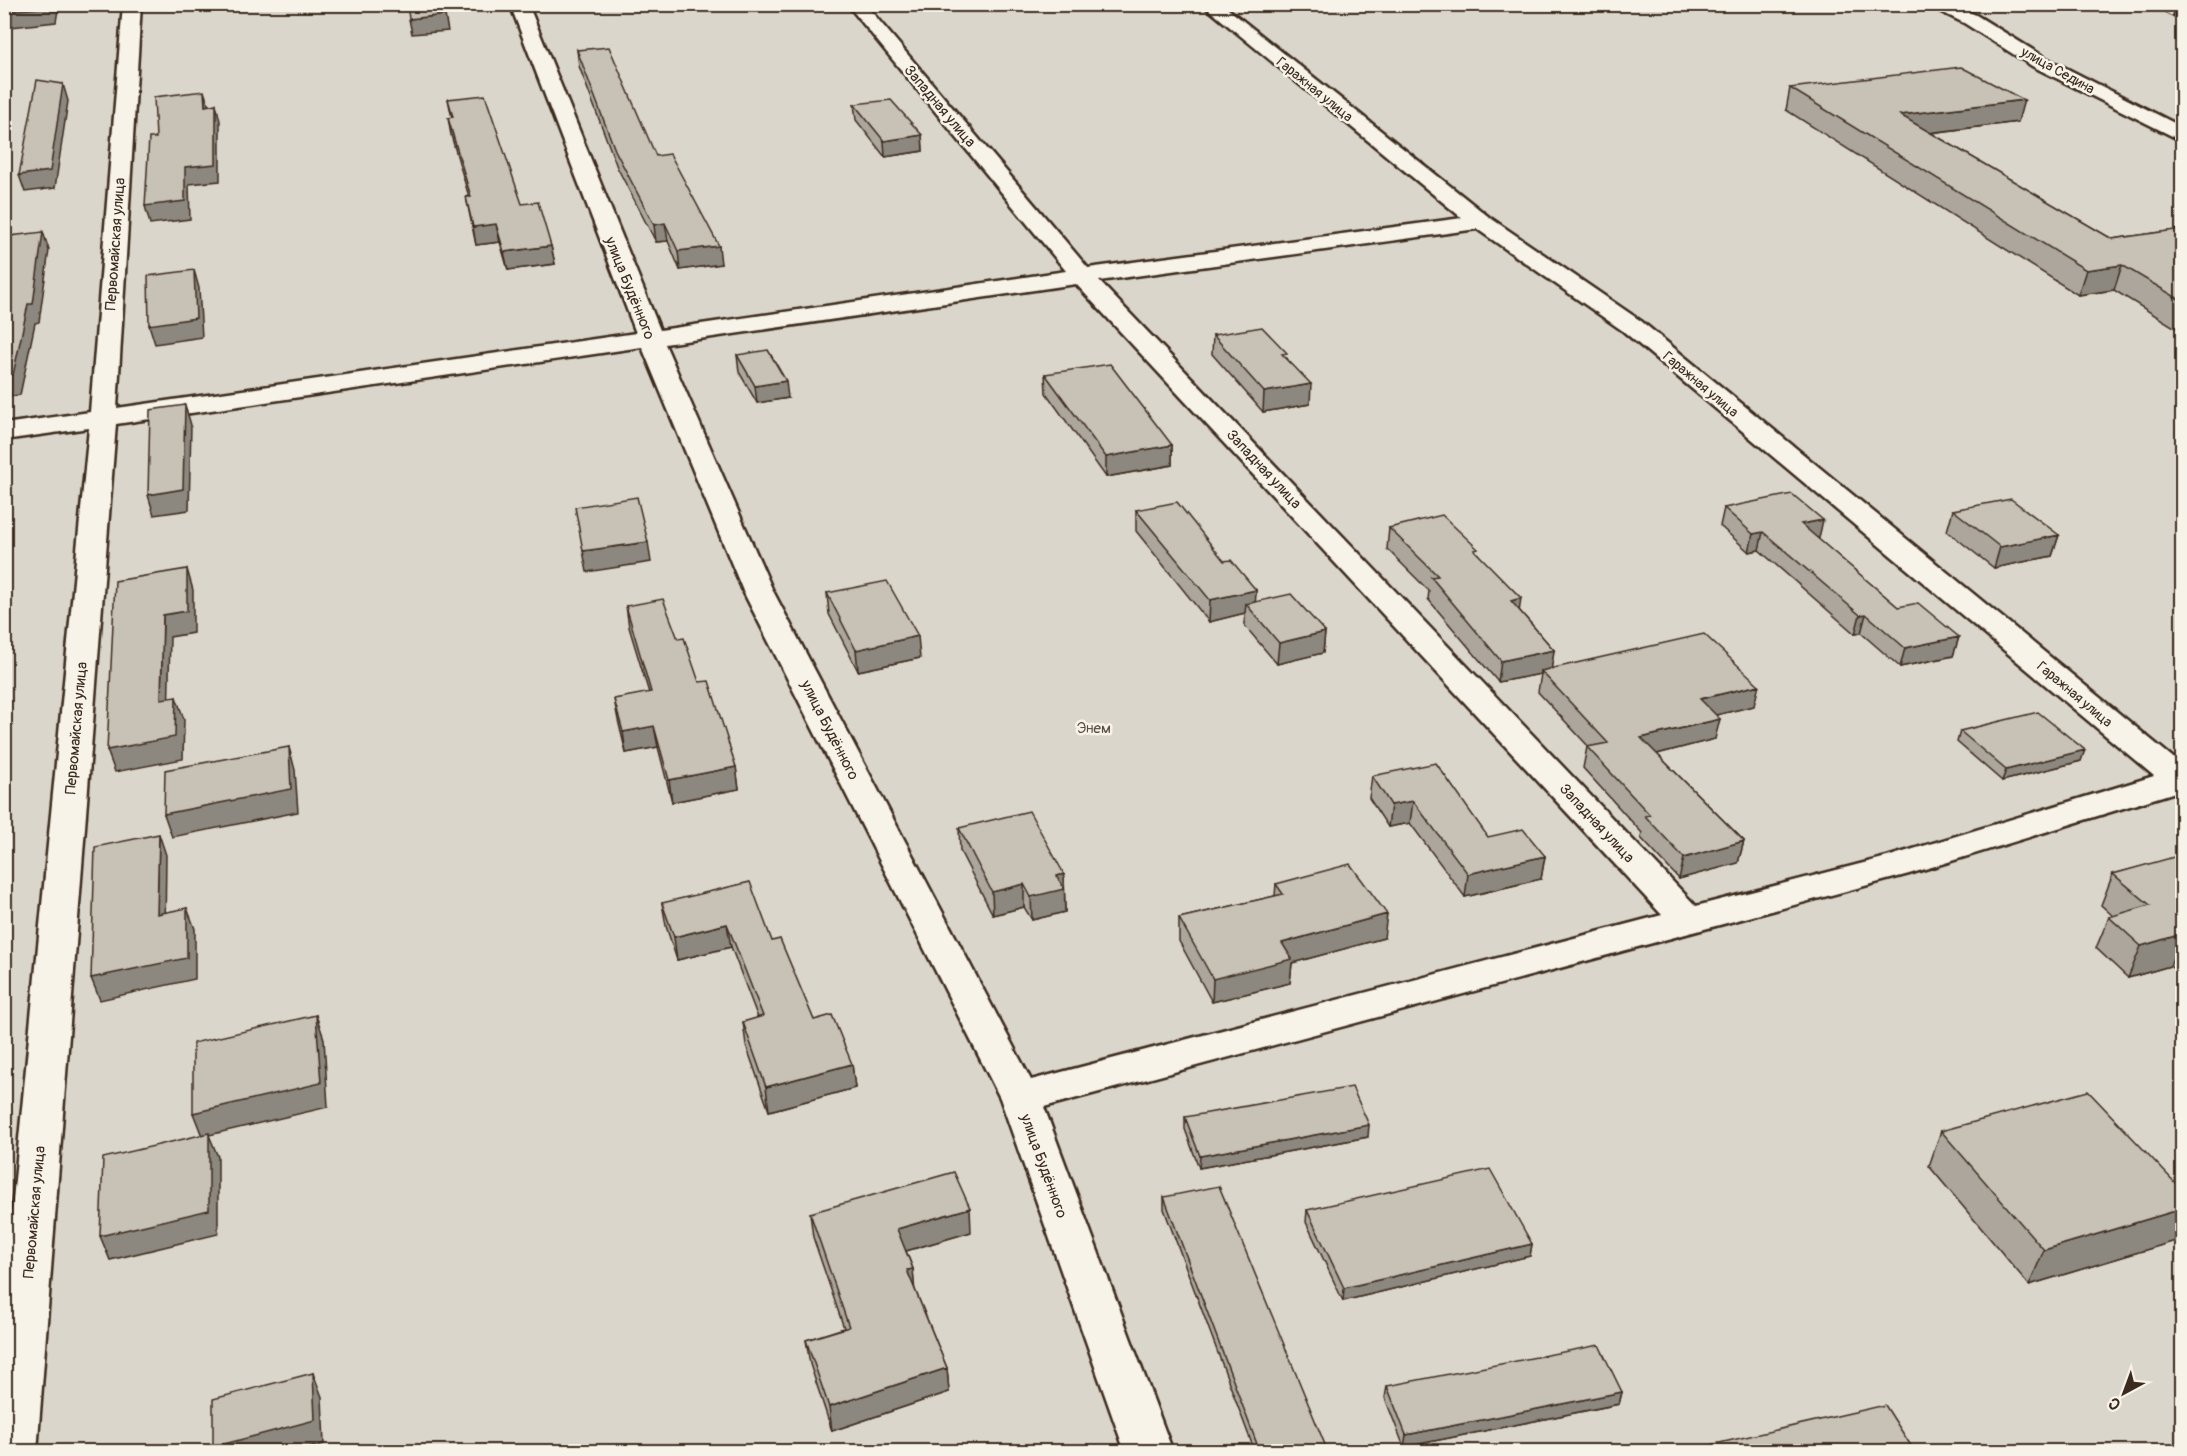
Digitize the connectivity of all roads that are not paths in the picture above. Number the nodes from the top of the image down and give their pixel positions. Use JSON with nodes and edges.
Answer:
{"nodes":[{"id":1,"x":132,"y":4,"type":"edge"},
{"id":2,"x":519,"y":4,"type":"edge"},
{"id":3,"x":855,"y":4,"type":"edge"},
{"id":4,"x":1210,"y":4,"type":"edge"},
{"id":5,"x":1933,"y":4,"type":"edge"},
{"id":6,"x":2182,"y":135,"type":"edge"},
{"id":7,"x":1481,"y":222,"type":"junction"},
{"id":8,"x":1082,"y":276,"type":"junction"},
{"id":9,"x":651,"y":339,"type":"junction"},
{"id":10,"x":103,"y":418,"type":"junction"},
{"id":11,"x":4,"y":432,"type":"edge"},
{"id":12,"x":1687,"y":920,"type":"junction"},
{"id":13,"x":1020,"y":1098,"type":"junction"},
{"id":14,"x":13,"y":1452,"type":"edge"},
{"id":15,"x":1149,"y":1452,"type":"edge"}],
"edges":[{"from":1,"to":10,"type":"street","name":"Первомайская улица"},
{"from":2,"to":9,"type":"street","name":"улица Будённого"},
{"from":3,"to":8,"type":"street","name":"Западная улица"},
{"from":4,"to":7,"type":"street","name":"Гаражная улица"},
{"from":5,"to":6,"type":"street","name":"улица Седина"},
{"from":7,"to":8,"type":"street"},
{"from":7,"to":12,"type":"street","name":"Гаражная улица"},
{"from":8,"to":9,"type":"street"},
{"from":8,"to":12,"type":"street","name":"Западная улица"},
{"from":9,"to":10,"type":"street"},
{"from":9,"to":13,"type":"street","name":"улица Будённого"},
{"from":10,"to":11,"type":"street"},
{"from":10,"to":14,"type":"street","name":"Первомайская улица"},
{"from":12,"to":13,"type":"street"},
{"from":13,"to":15,"type":"street","name":"улица Будённого"}]}
